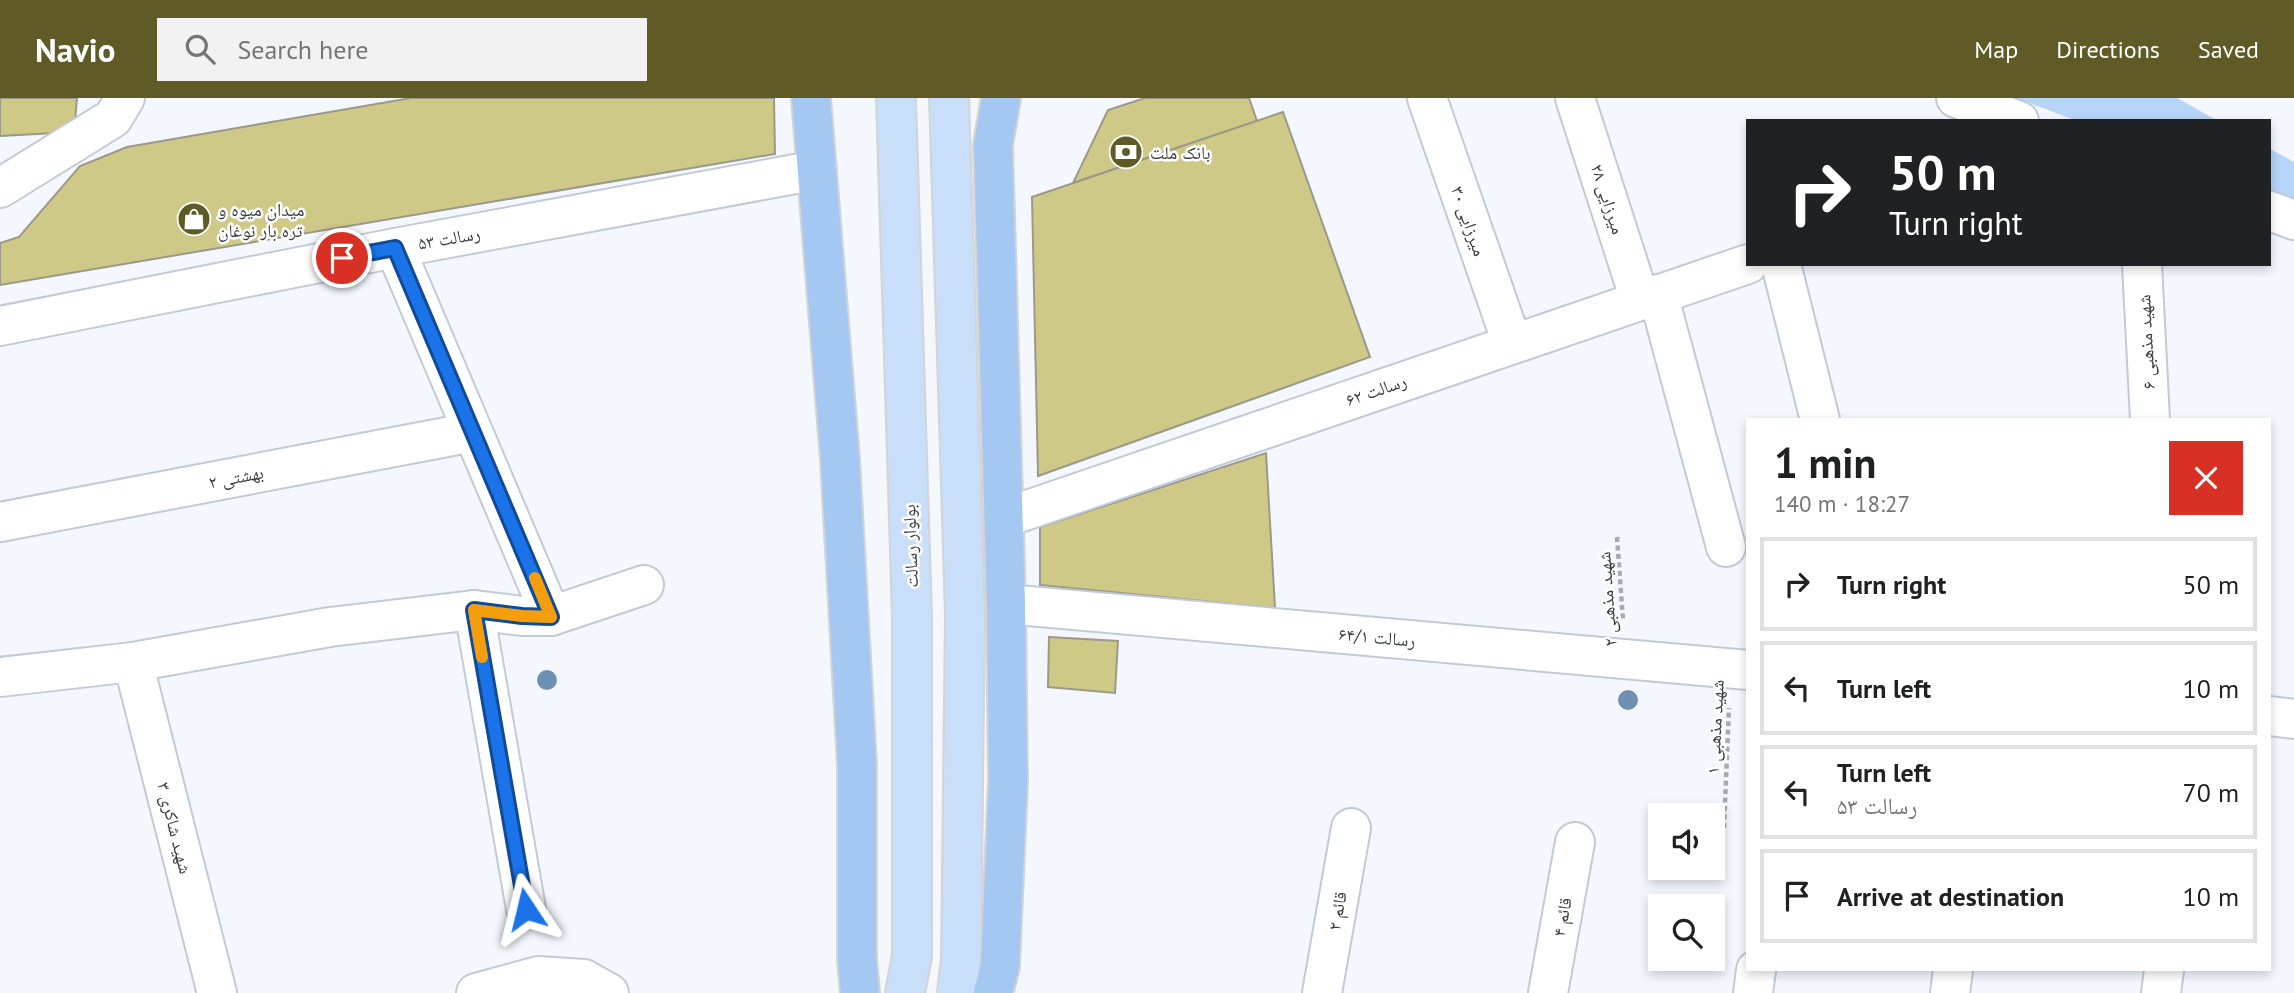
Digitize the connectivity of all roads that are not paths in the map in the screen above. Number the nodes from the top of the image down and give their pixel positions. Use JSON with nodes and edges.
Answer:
{"nodes":[{"id":1,"x":125,"y":98,"type":"edge"},
{"id":2,"x":811,"y":98,"type":"edge"},
{"id":3,"x":896,"y":98,"type":"edge"},
{"id":4,"x":949,"y":98,"type":"edge"},
{"id":5,"x":1000,"y":98,"type":"edge"},
{"id":6,"x":1427,"y":98,"type":"edge"},
{"id":7,"x":1575,"y":98,"type":"edge"},
{"id":8,"x":1956,"y":98,"type":"edge"},
{"id":9,"x":2014,"y":119,"type":"edge"},
{"id":10,"x":817,"y":170,"type":"junction"},
{"id":11,"x":0,"y":188,"type":"edge"},
{"id":12,"x":2271,"y":211,"type":"edge"},
{"id":13,"x":2294,"y":220,"type":"edge"},
{"id":14,"x":395,"y":248,"type":"junction"},
{"id":15,"x":1746,"y":265,"type":"edge"},
{"id":16,"x":1782,"y":266,"type":"edge"},
{"id":17,"x":2142,"y":266,"type":"edge"},
{"id":18,"x":1649,"y":297,"type":"junction"},
{"id":19,"x":0,"y":326,"type":"edge"},
{"id":20,"x":1512,"y":343,"type":"junction"},
{"id":21,"x":1820,"y":418,"type":"edge"},
{"id":22,"x":2150,"y":418,"type":"edge"},
{"id":23,"x":472,"y":432,"type":"junction"},
{"id":24,"x":1004,"y":518,"type":"junction"},
{"id":25,"x":0,"y":522,"type":"edge"},
{"id":26,"x":1726,"y":547,"type":"dead end"},
{"id":27,"x":644,"y":585,"type":"dead end"},
{"id":28,"x":1006,"y":604,"type":"junction"},
{"id":29,"x":474,"y":610,"type":"junction"},
{"id":30,"x":551,"y":617,"type":"junction"},
{"id":31,"x":133,"y":662,"type":"junction"},
{"id":32,"x":1740,"y":669,"type":"edge"},
{"id":33,"x":0,"y":677,"type":"edge"},
{"id":34,"x":2271,"y":716,"type":"edge"},
{"id":35,"x":2294,"y":719,"type":"edge"},
{"id":36,"x":1351,"y":828,"type":"dead end"},
{"id":37,"x":1575,"y":842,"type":"dead end"},
{"id":38,"x":526,"y":909,"type":"dead end"},
{"id":39,"x":1756,"y":971,"type":"edge"},
{"id":40,"x":1953,"y":971,"type":"edge"},
{"id":41,"x":2164,"y":971,"type":"edge"},
{"id":42,"x":217,"y":993,"type":"edge"},
{"id":43,"x":476,"y":993,"type":"edge"},
{"id":44,"x":609,"y":993,"type":"edge"},
{"id":45,"x":860,"y":993,"type":"edge"},
{"id":46,"x":905,"y":993,"type":"edge"},
{"id":47,"x":957,"y":993,"type":"edge"},
{"id":48,"x":993,"y":993,"type":"edge"},
{"id":49,"x":1322,"y":993,"type":"edge"},
{"id":50,"x":1548,"y":993,"type":"edge"},
{"id":51,"x":1753,"y":993,"type":"edge"},
{"id":52,"x":1950,"y":993,"type":"edge"},
{"id":53,"x":2161,"y":993,"type":"edge"}],
"edges":[{"from":1,"to":11,"type":"street"},
{"from":2,"to":10,"type":"highway"},
{"from":3,"to":46,"type":"main road","name":"بولوار رسالت"},
{"from":4,"to":47,"type":"main road"},
{"from":5,"to":24,"type":"highway"},
{"from":6,"to":20,"type":"street","name":"میرزایی ۳۰"},
{"from":7,"to":18,"type":"street","name":"میرزایی ۲۸"},
{"from":8,"to":9,"type":"street"},
{"from":10,"to":14,"type":"street","name":"رسالت ۵۳"},
{"from":10,"to":45,"type":"highway"},
{"from":12,"to":13,"type":"street"},
{"from":14,"to":19,"type":"street","name":"رسالت ۵۳"},
{"from":14,"to":23,"type":"street"},
{"from":15,"to":18,"type":"street","name":"رسالت ۶۲"},
{"from":16,"to":21,"type":"street"},
{"from":17,"to":22,"type":"street","name":"شهید مذهبی ۶"},
{"from":18,"to":20,"type":"street","name":"رسالت ۶۲"},
{"from":18,"to":26,"type":"street","name":"میرزایی ۲۸"},
{"from":20,"to":24,"type":"street","name":"رسالت ۶۲"},
{"from":23,"to":25,"type":"street","name":"بهشتی ۲"},
{"from":23,"to":30,"type":"street"},
{"from":24,"to":28,"type":"highway"},
{"from":27,"to":30,"type":"street"},
{"from":28,"to":32,"type":"street","name":"رسالت ۶۴/۱"},
{"from":28,"to":48,"type":"highway"},
{"from":29,"to":30,"type":"street"},
{"from":29,"to":31,"type":"street"},
{"from":29,"to":38,"type":"street"},
{"from":31,"to":33,"type":"street"},
{"from":31,"to":42,"type":"street","name":"شهید شاکری ۳"},
{"from":34,"to":35,"type":"street"},
{"from":36,"to":49,"type":"street","name":"قائم ۲"},
{"from":37,"to":50,"type":"street","name":"قائم ۴"},
{"from":39,"to":51,"type":"street"},
{"from":40,"to":52,"type":"street"},
{"from":41,"to":53,"type":"street"},
{"from":43,"to":44,"type":"street"}]}
